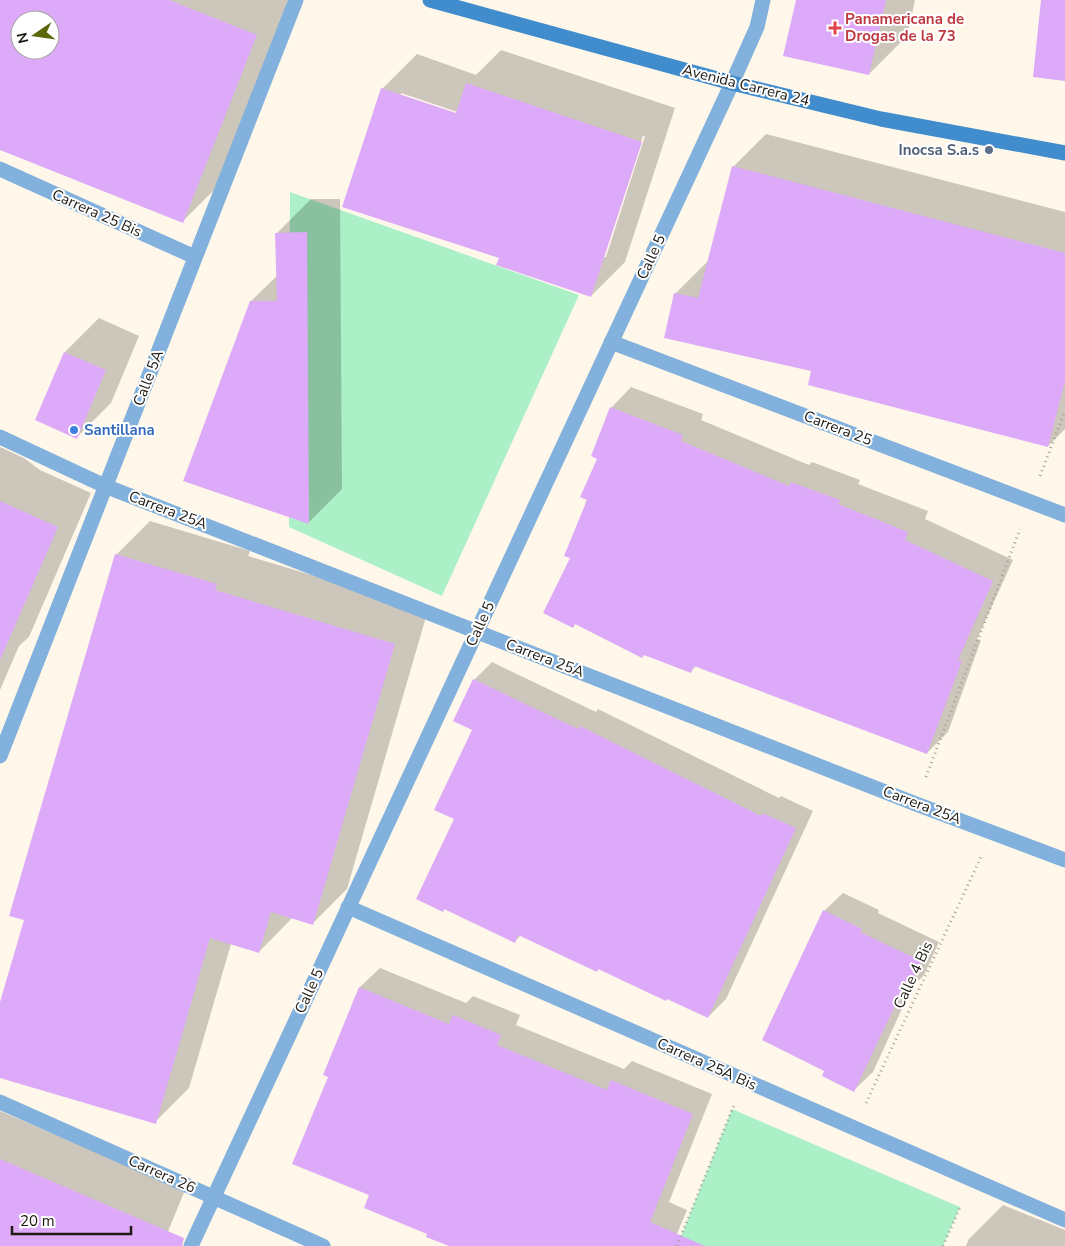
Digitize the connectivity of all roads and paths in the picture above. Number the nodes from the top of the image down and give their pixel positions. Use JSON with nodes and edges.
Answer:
{"nodes":[{"id":1,"x":296,"y":0,"type":"edge"},
{"id":2,"x":430,"y":0,"type":"edge"},
{"id":3,"x":763,"y":0,"type":"edge"},
{"id":4,"x":732,"y":83,"type":"junction"},
{"id":5,"x":1065,"y":153,"type":"edge"},
{"id":6,"x":0,"y":168,"type":"edge"},
{"id":7,"x":195,"y":257,"type":"junction"},
{"id":8,"x":611,"y":342,"type":"junction"},
{"id":9,"x":1065,"y":411,"type":"edge"},
{"id":10,"x":0,"y":437,"type":"edge"},
{"id":11,"x":106,"y":486,"type":"junction"},
{"id":12,"x":1031,"y":502,"type":"junction"},
{"id":13,"x":1065,"y":515,"type":"edge"},
{"id":14,"x":477,"y":632,"type":"junction"},
{"id":15,"x":0,"y":756,"type":"edge"},
{"id":16,"x":916,"y":804,"type":"junction"},
{"id":17,"x":993,"y":832,"type":"junction"},
{"id":18,"x":1065,"y":860,"type":"edge"},
{"id":19,"x":348,"y":907,"type":"junction"},
{"id":20,"x":744,"y":1080,"type":"junction"},
{"id":21,"x":0,"y":1102,"type":"edge"},
{"id":22,"x":854,"y":1128,"type":"junction"},
{"id":23,"x":972,"y":1180,"type":"junction"},
{"id":24,"x":214,"y":1197,"type":"junction"},
{"id":25,"x":1065,"y":1220,"type":"edge"},
{"id":26,"x":191,"y":1246,"type":"edge"},
{"id":27,"x":323,"y":1246,"type":"edge"},
{"id":28,"x":677,"y":1246,"type":"edge"},
{"id":29,"x":943,"y":1246,"type":"edge"}],
"edges":[{"from":1,"to":7,"type":"street","name":"Calle 5A"},
{"from":2,"to":4,"type":"main road","name":"Avenida Carrera 24"},
{"from":3,"to":4,"type":"street","name":"Calle 5"},
{"from":4,"to":5,"type":"main road","name":"Avenida Carrera 24"},
{"from":4,"to":8,"type":"street","name":"Calle 5"},
{"from":6,"to":7,"type":"street","name":"Carrera 25 Bis"},
{"from":7,"to":11,"type":"street","name":"Calle 5A"},
{"from":8,"to":12,"type":"street","name":"Carrera 25"},
{"from":8,"to":14,"type":"street","name":"Calle 5"},
{"from":9,"to":12,"type":"path"},
{"from":10,"to":11,"type":"street","name":"Carrera 25A"},
{"from":11,"to":14,"type":"street","name":"Carrera 25A"},
{"from":11,"to":15,"type":"street","name":"Calle 5A"},
{"from":12,"to":13,"type":"street","name":"Carrera 25"},
{"from":12,"to":16,"type":"path"},
{"from":14,"to":16,"type":"street","name":"Carrera 25A"},
{"from":14,"to":19,"type":"street","name":"Calle 5"},
{"from":16,"to":17,"type":"street","name":"Carrera 25A"},
{"from":17,"to":18,"type":"street","name":"Carrera 25A"},
{"from":17,"to":22,"type":"path","name":"Calle 4 Bis"},
{"from":19,"to":20,"type":"street","name":"Carrera 25A Bis"},
{"from":19,"to":24,"type":"street","name":"Calle 5"},
{"from":20,"to":22,"type":"street","name":"Carrera 25A Bis"},
{"from":20,"to":28,"type":"path"},
{"from":21,"to":24,"type":"street","name":"Carrera 26"},
{"from":22,"to":23,"type":"street","name":"Carrera 25A Bis"},
{"from":23,"to":25,"type":"street","name":"Carrera 25A Bis"},
{"from":23,"to":29,"type":"path"},
{"from":24,"to":26,"type":"street","name":"Calle 5"},
{"from":24,"to":27,"type":"street","name":"Carrera 26"}]}
